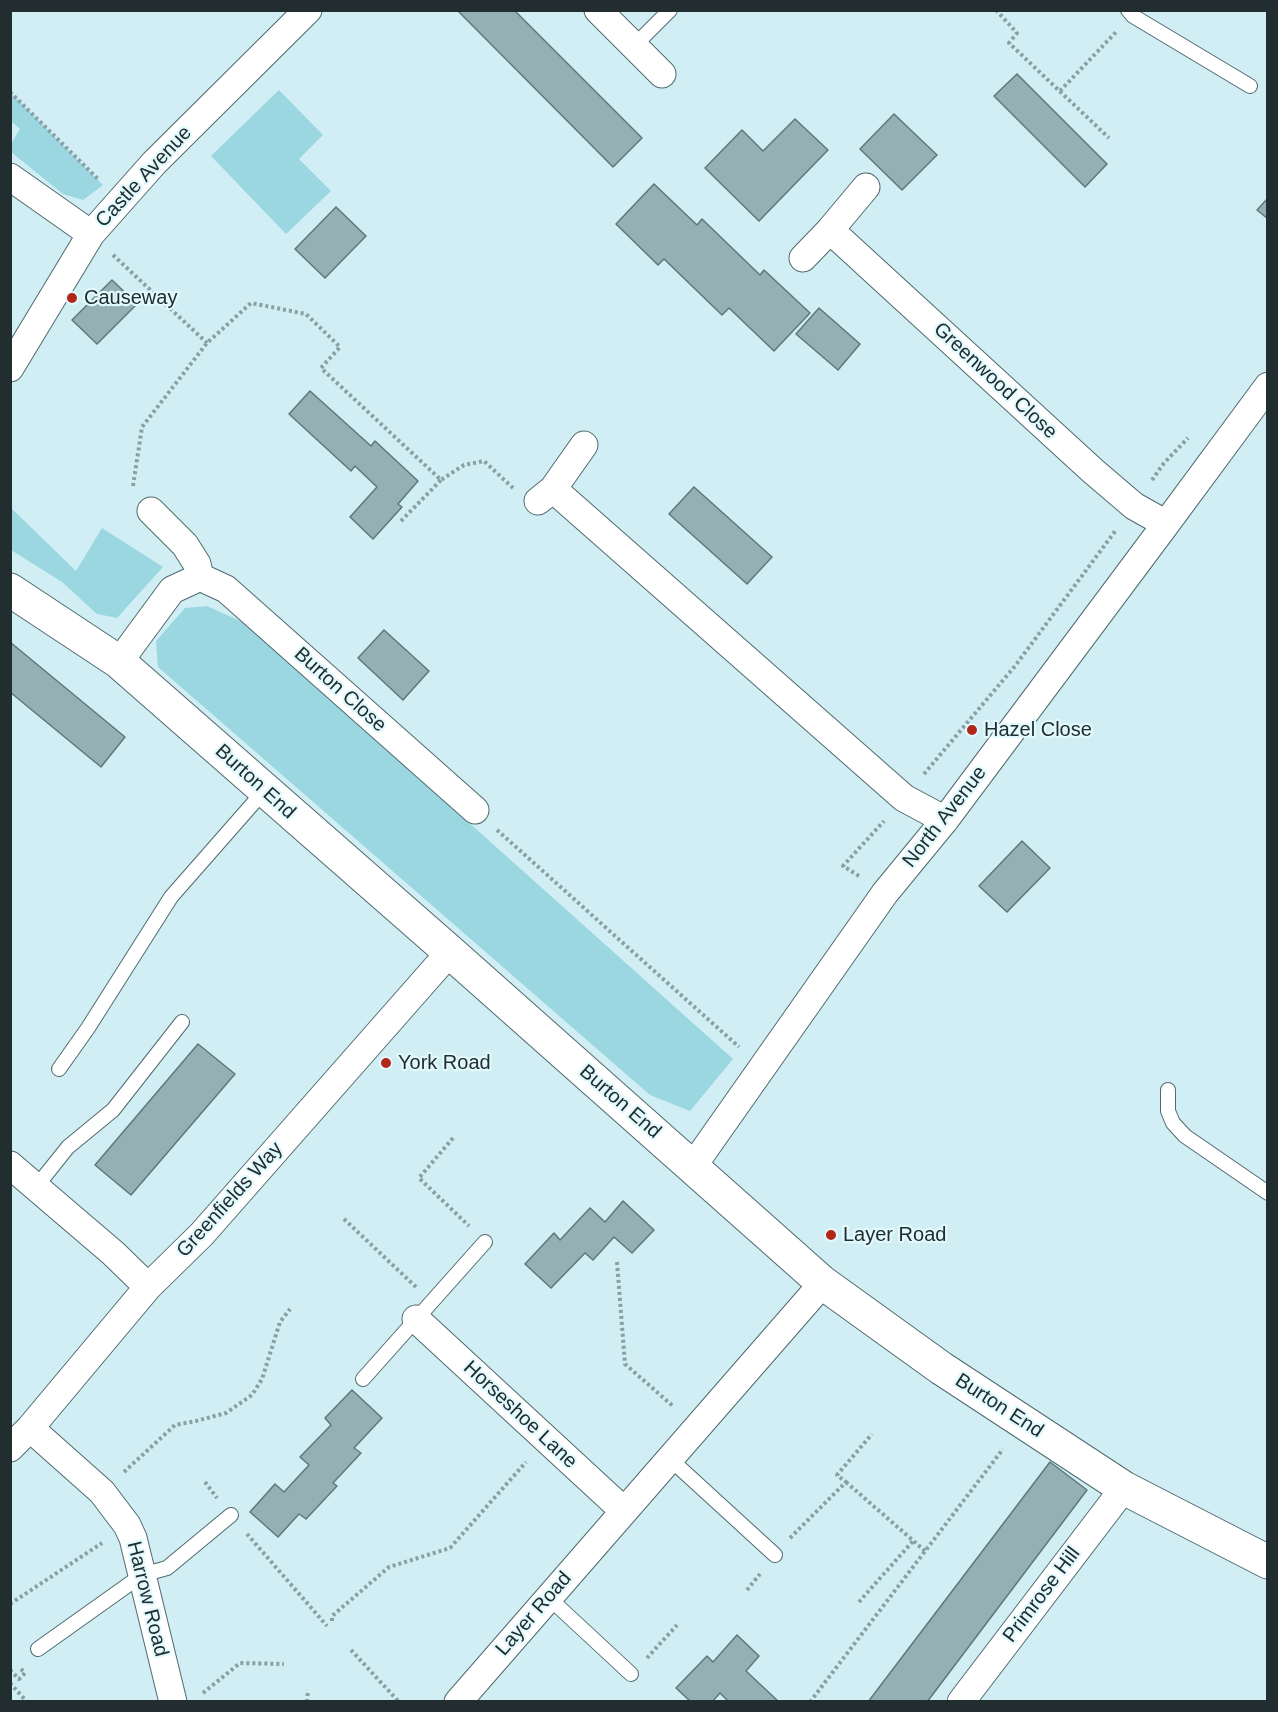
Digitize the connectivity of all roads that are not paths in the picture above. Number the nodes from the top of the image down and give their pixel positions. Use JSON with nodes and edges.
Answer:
{"nodes":[{"id":1,"x":308,"y":10,"type":"edge"},
{"id":2,"x":598,"y":10,"type":"edge"},
{"id":3,"x":670,"y":10,"type":"edge"},
{"id":4,"x":1130,"y":13,"type":"edge"},
{"id":5,"x":634,"y":46,"type":"junction"},
{"id":6,"x":662,"y":74,"type":"dead end"},
{"id":7,"x":1250,"y":86,"type":"dead end"},
{"id":8,"x":10,"y":177,"type":"edge"},
{"id":9,"x":866,"y":187,"type":"dead end"},
{"id":10,"x":830,"y":230,"type":"junction"},
{"id":11,"x":91,"y":234,"type":"junction"},
{"id":12,"x":803,"y":258,"type":"dead end"},
{"id":13,"x":10,"y":368,"type":"edge"},
{"id":14,"x":1268,"y":386,"type":"edge"},
{"id":15,"x":584,"y":445,"type":"dead end"},
{"id":16,"x":151,"y":511,"type":"road end"},
{"id":17,"x":1166,"y":524,"type":"junction"},
{"id":18,"x":200,"y":577,"type":"junction"},
{"id":19,"x":10,"y":590,"type":"edge"},
{"id":20,"x":119,"y":662,"type":"junction"},
{"id":21,"x":264,"y":791,"type":"junction"},
{"id":22,"x":475,"y":810,"type":"road end"},
{"id":23,"x":945,"y":820,"type":"junction"},
{"id":24,"x":450,"y":952,"type":"junction"},
{"id":25,"x":182,"y":1022,"type":"dead end"},
{"id":26,"x":59,"y":1070,"type":"dead end"},
{"id":27,"x":1168,"y":1090,"type":"dead end"},
{"id":28,"x":10,"y":1165,"type":"edge"},
{"id":29,"x":693,"y":1166,"type":"junction"},
{"id":30,"x":36,"y":1186,"type":"junction"},
{"id":31,"x":1268,"y":1193,"type":"edge"},
{"id":32,"x":485,"y":1242,"type":"road end"},
{"id":33,"x":823,"y":1283,"type":"junction"},
{"id":34,"x":148,"y":1287,"type":"junction"},
{"id":35,"x":424,"y":1310,"type":"junction"},
{"id":36,"x":363,"y":1379,"type":"dead end"},
{"id":37,"x":30,"y":1428,"type":"junction"},
{"id":38,"x":10,"y":1448,"type":"edge"},
{"id":39,"x":669,"y":1458,"type":"junction"},
{"id":40,"x":1124,"y":1488,"type":"junction"},
{"id":41,"x":624,"y":1511,"type":"junction"},
{"id":42,"x":231,"y":1515,"type":"road end"},
{"id":43,"x":775,"y":1555,"type":"road end"},
{"id":44,"x":1268,"y":1562,"type":"edge"},
{"id":45,"x":141,"y":1575,"type":"junction"},
{"id":46,"x":548,"y":1597,"type":"junction"},
{"id":47,"x":38,"y":1649,"type":"dead end"},
{"id":48,"x":632,"y":1674,"type":"dead end"},
{"id":49,"x":173,"y":1701,"type":"edge"},
{"id":50,"x":459,"y":1701,"type":"edge"},
{"id":51,"x":961,"y":1701,"type":"edge"}],
"edges":[{"from":1,"to":11,"type":"street","name":"Castle Avenue"},
{"from":2,"to":5,"type":"street"},
{"from":3,"to":5,"type":"lane"},
{"from":4,"to":7,"type":"lane"},
{"from":5,"to":6,"type":"street"},
{"from":8,"to":11,"type":"street"},
{"from":9,"to":10,"type":"street"},
{"from":10,"to":12,"type":"street"},
{"from":10,"to":17,"type":"street","name":"Greenwood Close"},
{"from":11,"to":13,"type":"street","name":"Castle Avenue"},
{"from":14,"to":17,"type":"street","name":"North Avenue"},
{"from":15,"to":23,"type":"street"},
{"from":16,"to":18,"type":"street"},
{"from":17,"to":23,"type":"street","name":"North Avenue"},
{"from":18,"to":20,"type":"street"},
{"from":18,"to":22,"type":"street","name":"Burton Close"},
{"from":19,"to":20,"type":"street","name":"Burton End"},
{"from":20,"to":21,"type":"street","name":"Burton End"},
{"from":21,"to":24,"type":"street","name":"Burton End"},
{"from":21,"to":26,"type":"lane"},
{"from":23,"to":29,"type":"street","name":"North Avenue"},
{"from":24,"to":29,"type":"street","name":"Burton End"},
{"from":24,"to":34,"type":"street","name":"Greenfields Way"},
{"from":25,"to":30,"type":"lane"},
{"from":27,"to":31,"type":"lane"},
{"from":28,"to":30,"type":"street"},
{"from":29,"to":33,"type":"street","name":"Burton End"},
{"from":30,"to":34,"type":"street"},
{"from":32,"to":35,"type":"lane"},
{"from":33,"to":39,"type":"street","name":"Layer Road"},
{"from":33,"to":40,"type":"street","name":"Burton End"},
{"from":34,"to":37,"type":"street","name":"Greenfields Way"},
{"from":35,"to":36,"type":"lane"},
{"from":35,"to":41,"type":"street","name":"Horseshoe Lane"},
{"from":37,"to":38,"type":"street","name":"Greenfields Way"},
{"from":37,"to":45,"type":"street","name":"Harrow Road"},
{"from":39,"to":41,"type":"street","name":"Layer Road"},
{"from":39,"to":43,"type":"lane"},
{"from":40,"to":44,"type":"street","name":"Burton End"},
{"from":40,"to":51,"type":"street","name":"Primrose Hill"},
{"from":41,"to":46,"type":"street","name":"Layer Road"},
{"from":42,"to":45,"type":"lane"},
{"from":45,"to":47,"type":"lane"},
{"from":45,"to":49,"type":"street","name":"Harrow Road"},
{"from":46,"to":48,"type":"lane"},
{"from":46,"to":50,"type":"street","name":"Layer Road"}]}
